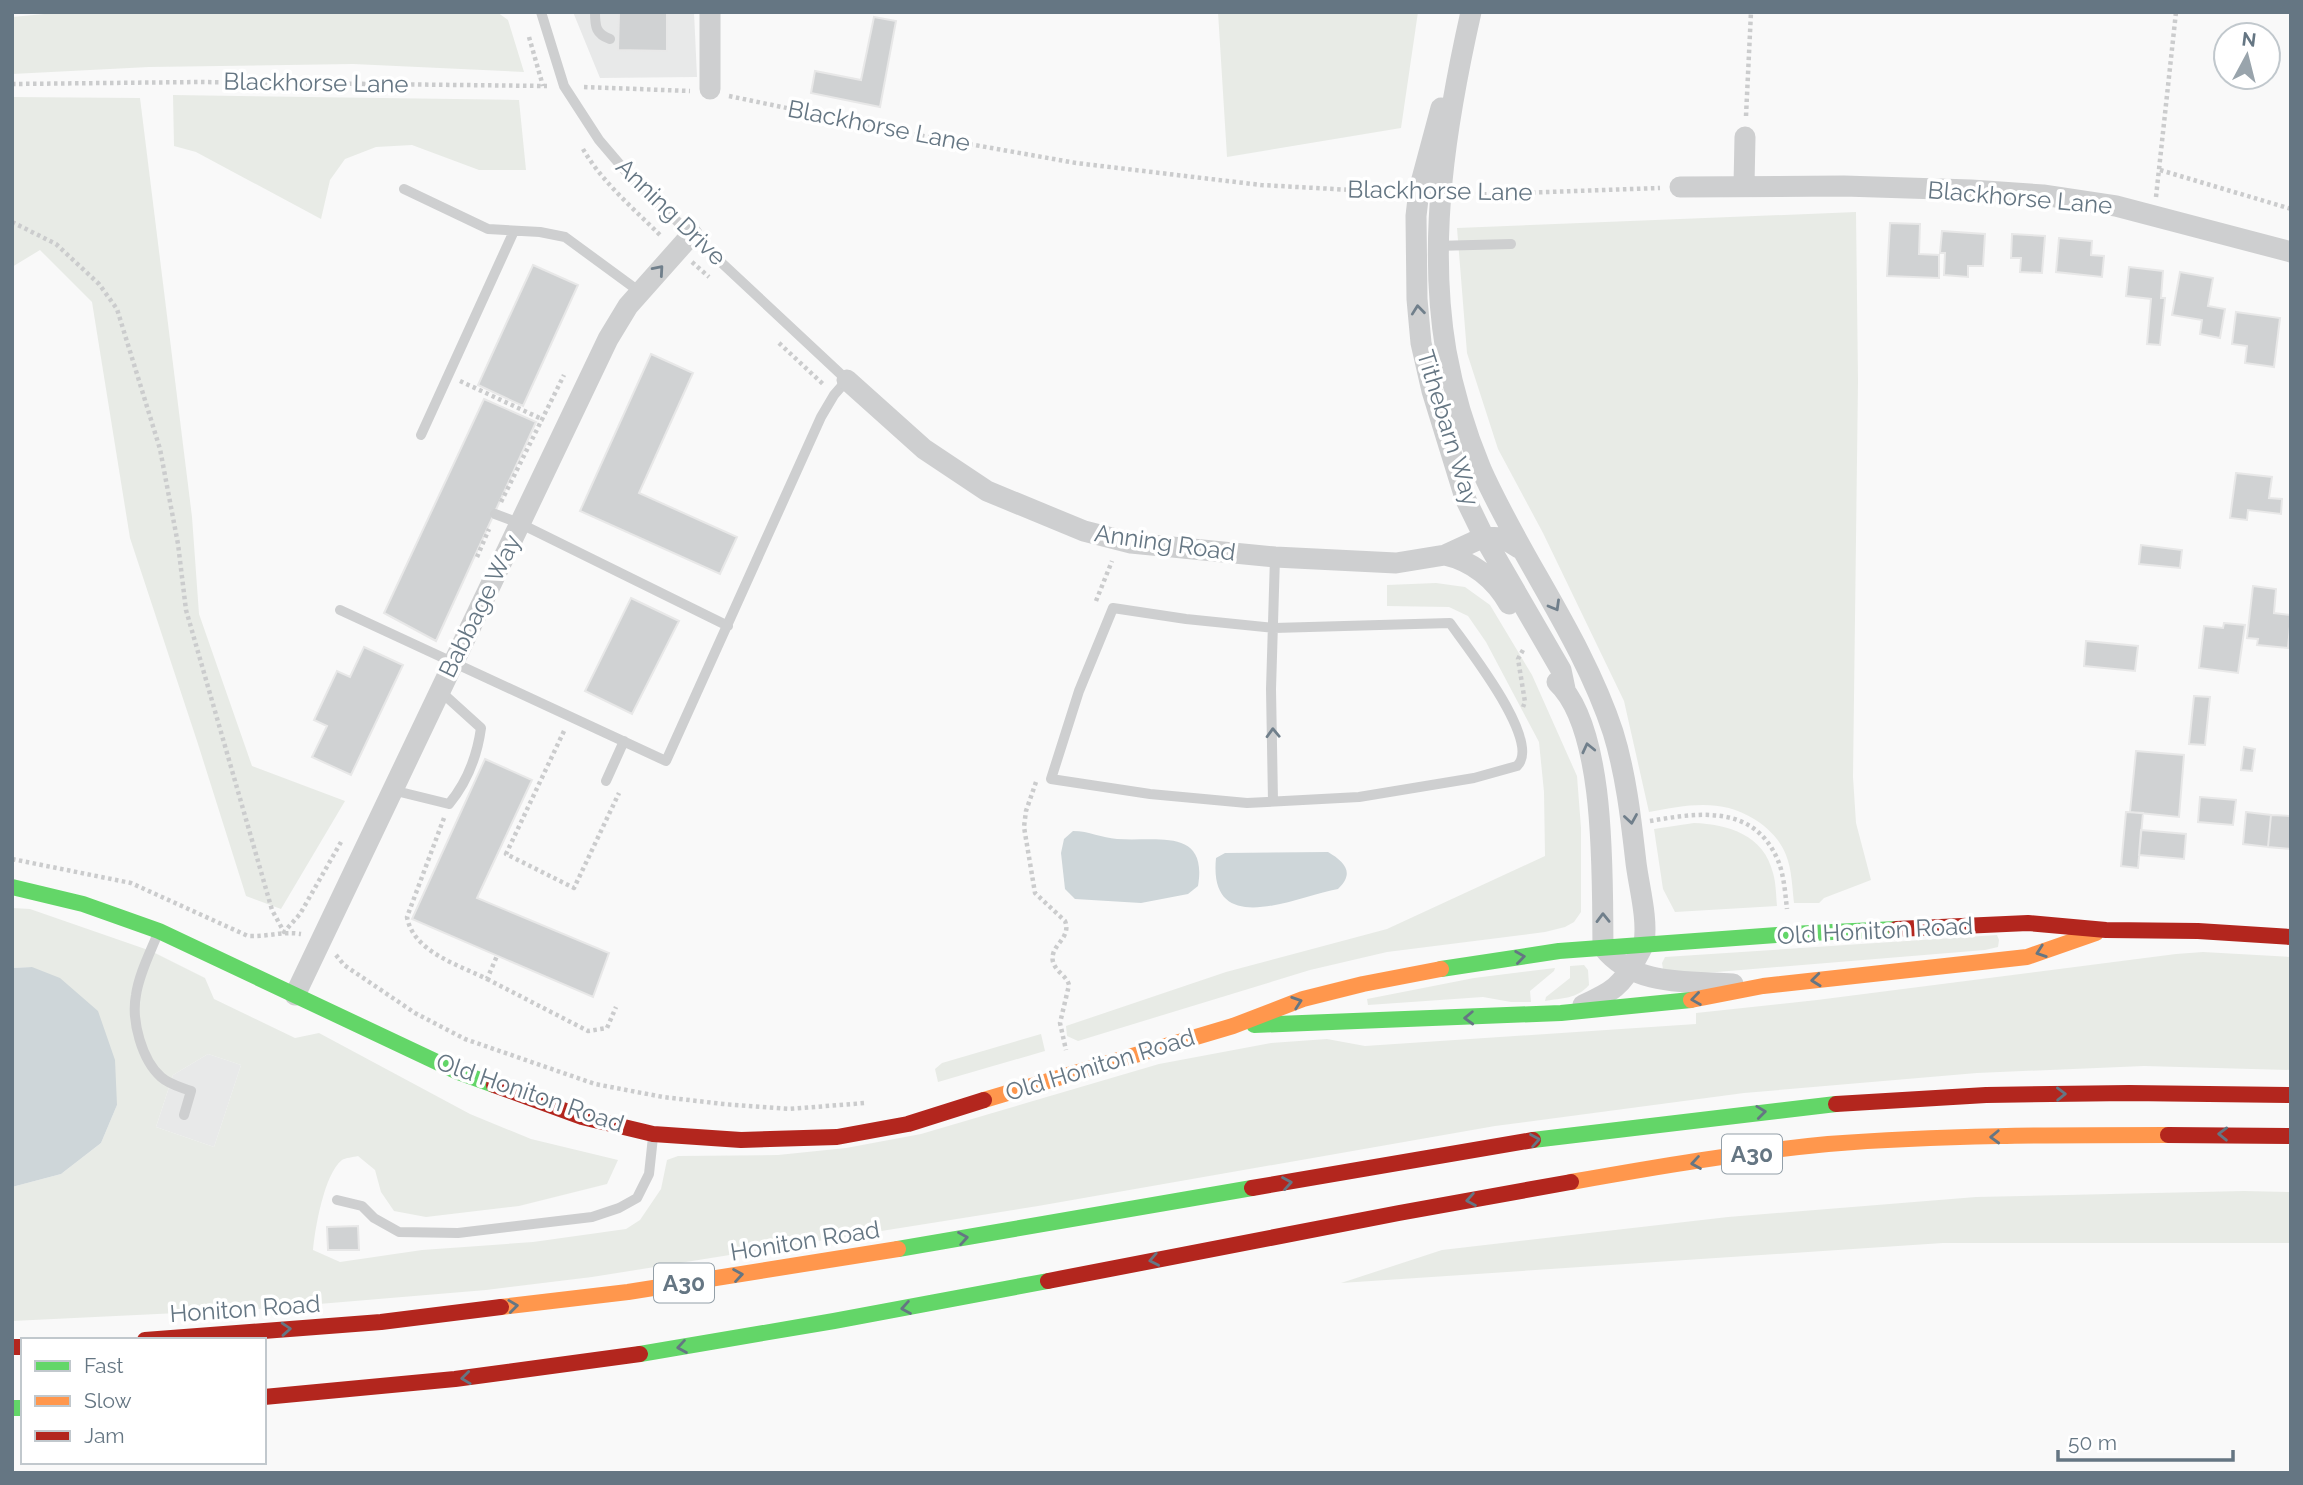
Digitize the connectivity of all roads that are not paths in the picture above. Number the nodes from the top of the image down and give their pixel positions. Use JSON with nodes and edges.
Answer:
{"nodes":[{"id":1,"x":541,"y":12,"type":"edge"},
{"id":2,"x":596,"y":12,"type":"edge"},
{"id":3,"x":710,"y":12,"type":"edge"},
{"id":4,"x":1471,"y":12,"type":"edge"},
{"id":5,"x":610,"y":39,"type":"dead end"},
{"id":6,"x":710,"y":89,"type":"road end"},
{"id":7,"x":1745,"y":130,"type":"road end"},
{"id":8,"x":1744,"y":185,"type":"junction"},
{"id":9,"x":1680,"y":187,"type":"road end"},
{"id":10,"x":404,"y":189,"type":"dead end"},
{"id":11,"x":1430,"y":191,"type":"junction"},
{"id":12,"x":514,"y":231,"type":"junction"},
{"id":13,"x":677,"y":240,"type":"junction"},
{"id":14,"x":1511,"y":244,"type":"dead end"},
{"id":15,"x":1439,"y":245,"type":"junction"},
{"id":16,"x":1415,"y":247,"type":"junction"},
{"id":17,"x":2291,"y":252,"type":"edge"},
{"id":18,"x":640,"y":292,"type":"junction"},
{"id":19,"x":840,"y":387,"type":"junction"},
{"id":20,"x":422,"y":435,"type":"dead end"},
{"id":21,"x":1480,"y":467,"type":"junction"},
{"id":22,"x":495,"y":514,"type":"dead end"},
{"id":23,"x":519,"y":523,"type":"junction"},
{"id":24,"x":1484,"y":537,"type":"junction"},
{"id":25,"x":1519,"y":548,"type":"junction"},
{"id":26,"x":1445,"y":555,"type":"junction"},
{"id":27,"x":1275,"y":557,"type":"junction"},
{"id":28,"x":340,"y":610,"type":"dead end"},
{"id":29,"x":728,"y":625,"type":"junction"},
{"id":30,"x":1274,"y":628,"type":"junction"},
{"id":31,"x":453,"y":662,"type":"junction"},
{"id":32,"x":439,"y":690,"type":"junction"},
{"id":33,"x":1565,"y":690,"type":"junction"},
{"id":34,"x":624,"y":741,"type":"junction"},
{"id":35,"x":606,"y":781,"type":"dead end"},
{"id":36,"x":392,"y":790,"type":"junction"},
{"id":37,"x":1273,"y":801,"type":"junction"},
{"id":38,"x":12,"y":887,"type":"edge"},
{"id":39,"x":2106,"y":930,"type":"junction"},
{"id":40,"x":159,"y":931,"type":"junction"},
{"id":41,"x":2291,"y":937,"type":"edge"},
{"id":42,"x":1644,"y":944,"type":"junction"},
{"id":43,"x":1603,"y":947,"type":"junction"},
{"id":44,"x":1630,"y":970,"type":"junction"},
{"id":45,"x":1763,"y":986,"type":"junction"},
{"id":46,"x":295,"y":995,"type":"junction"},
{"id":47,"x":1561,"y":1013,"type":"junction"},
{"id":48,"x":1233,"y":1026,"type":"junction"},
{"id":49,"x":2291,"y":1096,"type":"edge"},
{"id":50,"x":184,"y":1115,"type":"dead end"},
{"id":51,"x":653,"y":1134,"type":"junction"},
{"id":52,"x":2291,"y":1136,"type":"edge"},
{"id":53,"x":337,"y":1200,"type":"dead end"},
{"id":54,"x":171,"y":1338,"type":"edge"},
{"id":55,"x":266,"y":1397,"type":"edge"}],
"edges":[{"from":1,"to":13,"type":"lane","name":"Anning Drive"},
{"from":2,"to":5,"type":"lane"},
{"from":3,"to":6,"type":"street"},
{"from":4,"to":11,"type":"street","name":"Tithebarn Way"},
{"from":7,"to":8,"type":"street"},
{"from":8,"to":9,"type":"street","name":"Blackhorse Lane"},
{"from":8,"to":17,"type":"street","name":"Blackhorse Lane"},
{"from":10,"to":12,"type":"lane"},
{"from":11,"to":15,"type":"street","name":"Tithebarn Way"},
{"from":11,"to":16,"type":"street","name":"Tithebarn Way"},
{"from":12,"to":18,"type":"lane"},
{"from":12,"to":20,"type":"lane"},
{"from":18,"to":13,"type":"street","name":"Babbage Way","one_way":true},
{"from":13,"to":19,"type":"lane","name":"Anning Drive"},
{"from":14,"to":15,"type":"lane"},
{"from":15,"to":16,"type":"lane"},
{"from":15,"to":21,"type":"street","name":"Tithebarn Way"},
{"from":24,"to":16,"type":"street","name":"Tithebarn Way","one_way":true},
{"from":18,"to":23,"type":"street","name":"Babbage Way"},
{"from":19,"to":27,"type":"street","name":"Anning Road"},
{"from":19,"to":29,"type":"lane"},
{"from":21,"to":24,"type":"street","name":"Tithebarn Way"},
{"from":21,"to":25,"type":"street","name":"Tithebarn Way"},
{"from":22,"to":23,"type":"lane"},
{"from":23,"to":29,"type":"lane"},
{"from":23,"to":31,"type":"street","name":"Babbage Way"},
{"from":24,"to":25,"type":"street","name":"Tithebarn Way"},
{"from":24,"to":26,"type":"street","name":"Anning Road"},
{"from":24,"to":33,"type":"street","name":"Tithebarn Way"},
{"from":25,"to":42,"type":"street","name":"Tithebarn Way","one_way":true},
{"from":26,"to":27,"type":"street","name":"Anning Road"},
{"from":26,"to":33,"type":"street","name":"Tithebarn Way"},
{"from":27,"to":30,"type":"lane"},
{"from":28,"to":31,"type":"lane"},
{"from":29,"to":34,"type":"lane"},
{"from":37,"to":30,"type":"lane","one_way":true},
{"from":30,"to":37,"type":"lane"},
{"from":30,"to":37,"type":"lane"},
{"from":31,"to":32,"type":"street","name":"Babbage Way"},
{"from":31,"to":34,"type":"lane"},
{"from":32,"to":36,"type":"street","name":"Babbage Way"},
{"from":32,"to":36,"type":"lane"},
{"from":43,"to":33,"type":"street","name":"Tithebarn Way","one_way":true},
{"from":34,"to":35,"type":"lane"},
{"from":36,"to":46,"type":"street","name":"Babbage Way"},
{"from":38,"to":40,"type":"main road","name":"Old Honiton Road"},
{"from":39,"to":41,"type":"main road","name":"Old Honiton Road"},
{"from":39,"to":42,"type":"main road","name":"Old Honiton Road"},
{"from":39,"to":45,"type":"main road","name":"Old Honiton Road","one_way":true},
{"from":40,"to":46,"type":"main road","name":"Old Honiton Road"},
{"from":40,"to":50,"type":"lane"},
{"from":42,"to":43,"type":"main road","name":"Old Honiton Road"},
{"from":42,"to":44,"type":"street","name":"Old Honiton Road"},
{"from":43,"to":44,"type":"street","name":"Old Honiton Road"},
{"from":48,"to":43,"type":"main road","name":"Old Honiton Road","one_way":true},
{"from":44,"to":45,"type":"street","name":"Old Honiton Road"},
{"from":44,"to":47,"type":"street","name":"Old Honiton Road"},
{"from":45,"to":47,"type":"main road","name":"Old Honiton Road","one_way":true},
{"from":46,"to":51,"type":"main road","name":"Old Honiton Road"},
{"from":47,"to":48,"type":"main road","name":"Old Honiton Road","one_way":true},
{"from":48,"to":51,"type":"main road","name":"Old Honiton Road"},
{"from":54,"to":49,"type":"main road","name":"Honiton Road","number":"A30","one_way":true},
{"from":51,"to":53,"type":"lane"},
{"from":52,"to":55,"type":"main road","number":"A30","one_way":true}]}
